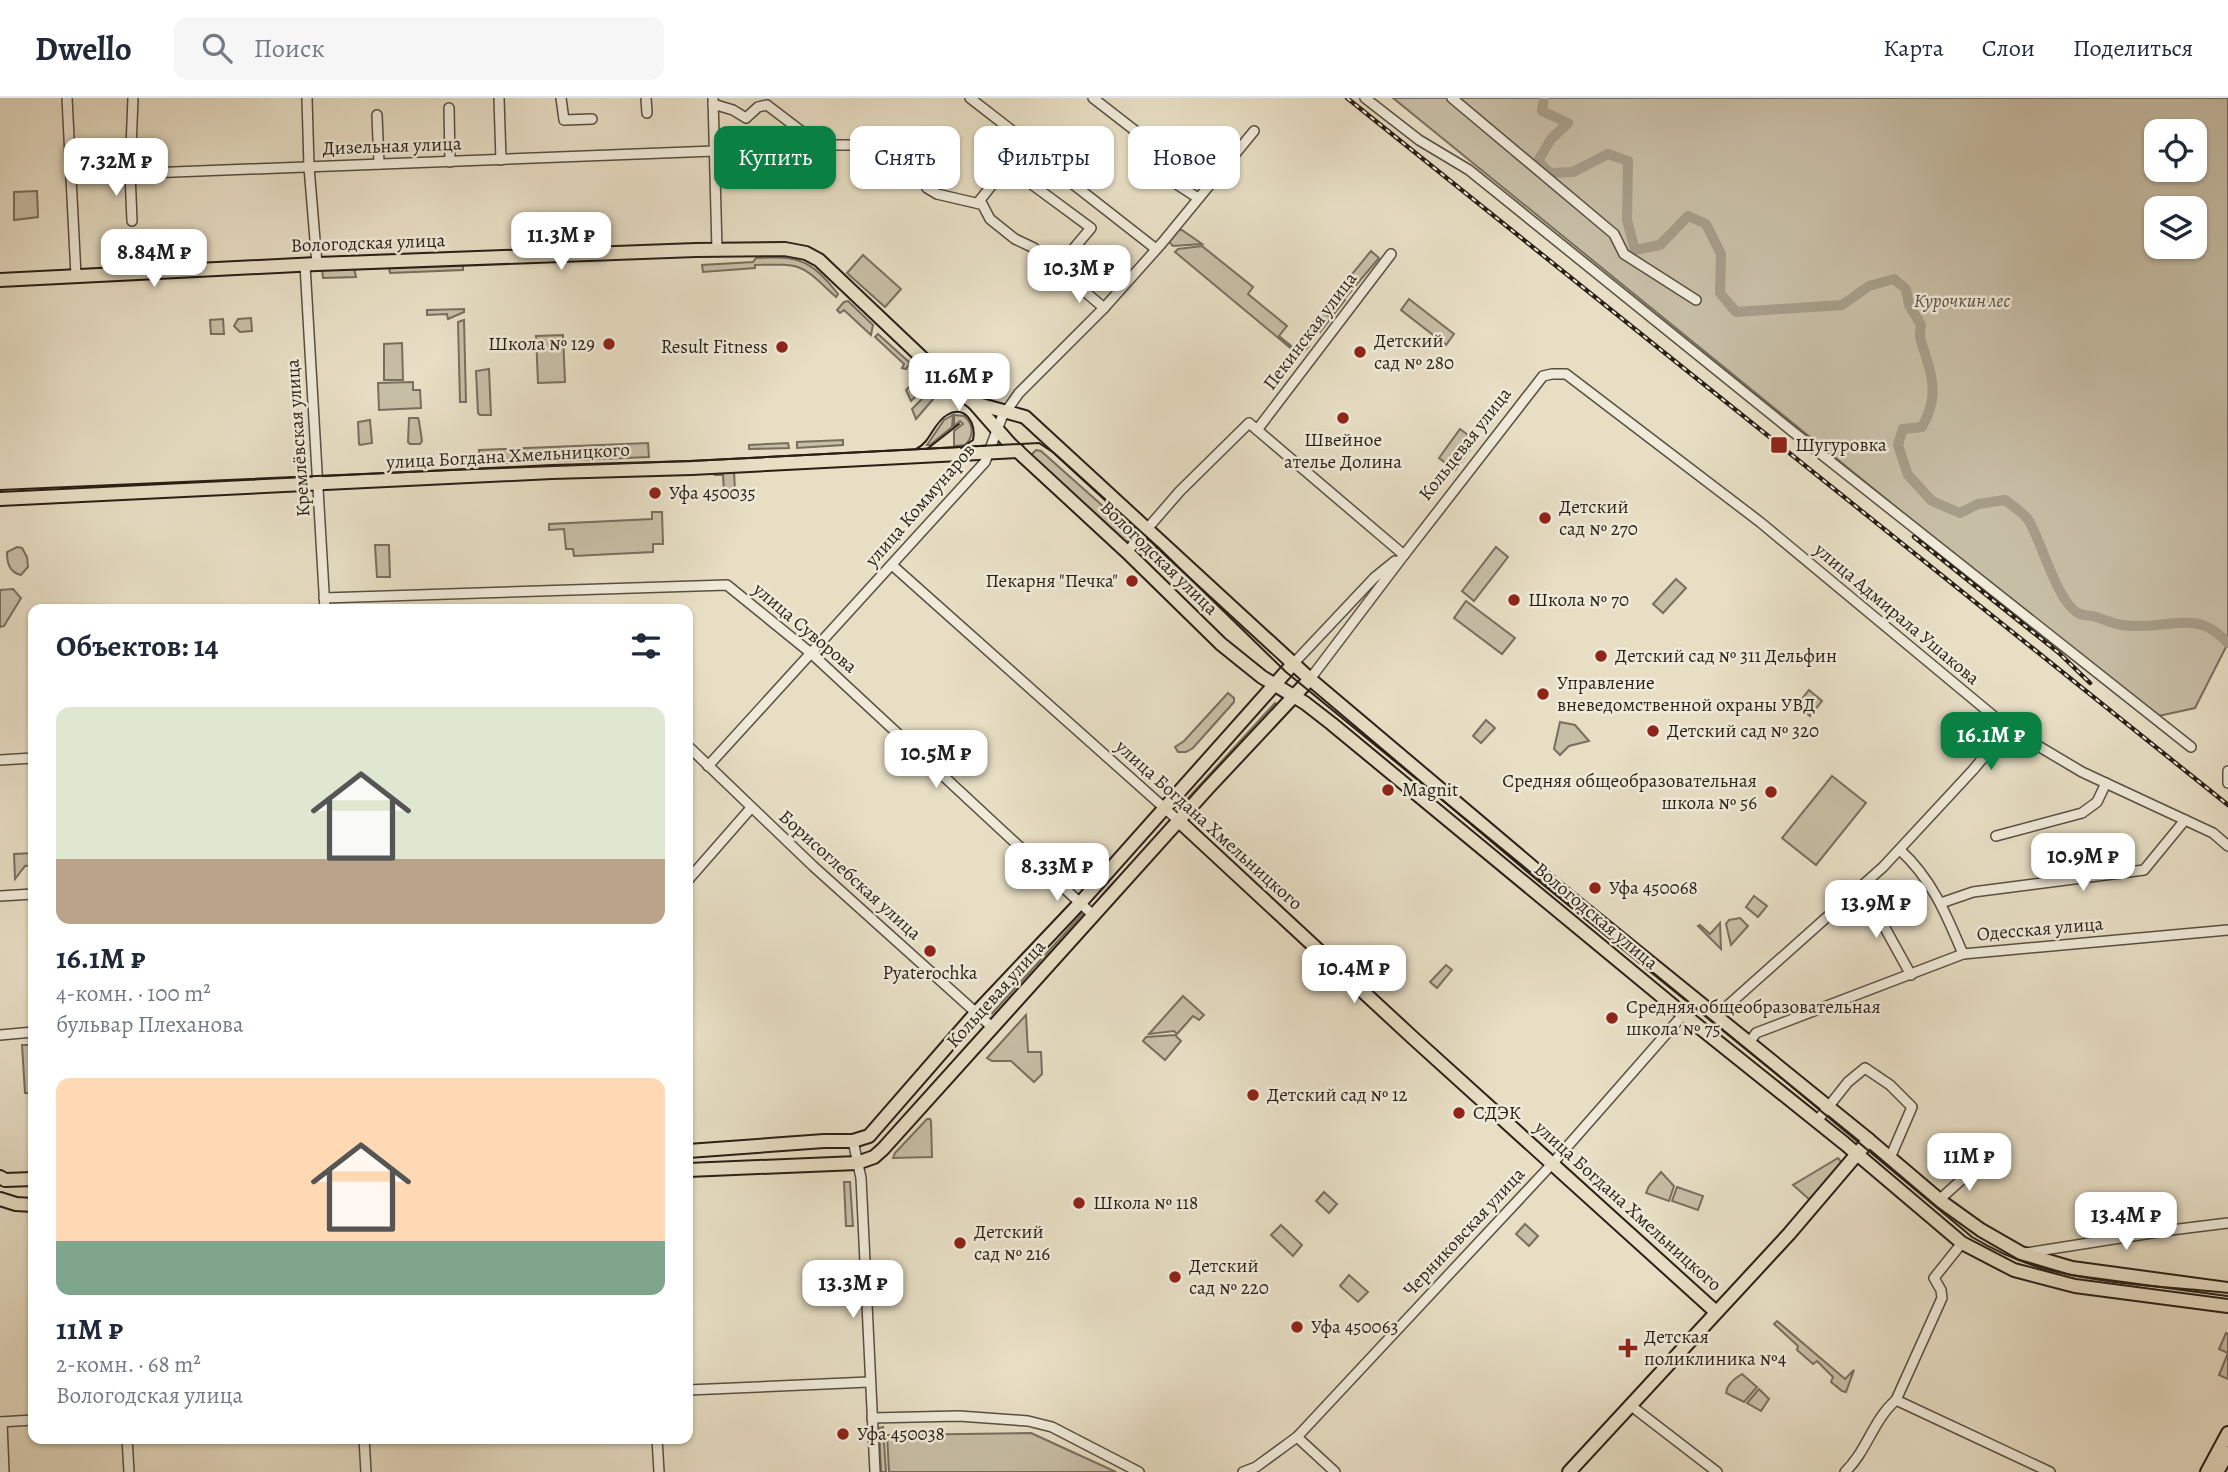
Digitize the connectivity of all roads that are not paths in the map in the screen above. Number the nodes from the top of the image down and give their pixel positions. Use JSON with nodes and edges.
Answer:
{"nodes":[{"id":1,"x":67,"y":98,"type":"edge"},
{"id":2,"x":133,"y":98,"type":"edge"},
{"id":3,"x":307,"y":98,"type":"edge"},
{"id":4,"x":499,"y":98,"type":"edge"},
{"id":5,"x":561,"y":98,"type":"edge"},
{"id":6,"x":646,"y":98,"type":"edge"},
{"id":7,"x":970,"y":98,"type":"edge"},
{"id":8,"x":1093,"y":98,"type":"edge"},
{"id":9,"x":1365,"y":98,"type":"edge"},
{"id":10,"x":1452,"y":98,"type":"edge"},
{"id":11,"x":713,"y":101,"type":"edge"},
{"id":12,"x":449,"y":108,"type":"dead end"},
{"id":13,"x":646,"y":113,"type":"dead end"},
{"id":14,"x":377,"y":115,"type":"dead end"},
{"id":15,"x":592,"y":119,"type":"dead end"},
{"id":16,"x":1005,"y":126,"type":"edge"},
{"id":17,"x":1254,"y":131,"type":"dead end"},
{"id":18,"x":714,"y":151,"type":"joint"},
{"id":19,"x":501,"y":160,"type":"junction"},
{"id":20,"x":450,"y":162,"type":"junction"},
{"id":21,"x":379,"y":164,"type":"junction"},
{"id":22,"x":309,"y":167,"type":"junction"},
{"id":23,"x":130,"y":173,"type":"junction"},
{"id":24,"x":72,"y":176,"type":"junction"},
{"id":25,"x":715,"y":189,"type":"edge"},
{"id":26,"x":987,"y":189,"type":"edge"},
{"id":27,"x":1038,"y":189,"type":"edge"},
{"id":28,"x":1079,"y":189,"type":"edge"},
{"id":29,"x":1198,"y":198,"type":"junction"},
{"id":30,"x":980,"y":204,"type":"junction"},
{"id":31,"x":132,"y":221,"type":"dead end"},
{"id":32,"x":1156,"y":249,"type":"junction"},
{"id":33,"x":717,"y":250,"type":"junction"},
{"id":34,"x":1391,"y":254,"type":"dead end"},
{"id":35,"x":312,"y":265,"type":"junction"},
{"id":36,"x":1058,"y":267,"type":"junction"},
{"id":37,"x":76,"y":276,"type":"junction"},
{"id":38,"x":0,"y":279,"type":"edge"},
{"id":39,"x":1696,"y":300,"type":"dead end"},
{"id":40,"x":1104,"y":308,"type":"junction"},
{"id":41,"x":1566,"y":374,"type":"joint"},
{"id":42,"x":974,"y":403,"type":"junction"},
{"id":43,"x":1005,"y":411,"type":"junction"},
{"id":44,"x":996,"y":429,"type":"junction"},
{"id":45,"x":1257,"y":430,"type":"junction"},
{"id":46,"x":1018,"y":451,"type":"junction"},
{"id":47,"x":990,"y":452,"type":"junction"},
{"id":48,"x":319,"y":485,"type":"junction"},
{"id":49,"x":0,"y":499,"type":"edge"},
{"id":50,"x":1147,"y":528,"type":"junction"},
{"id":51,"x":1127,"y":552,"type":"junction"},
{"id":52,"x":1404,"y":555,"type":"junction"},
{"id":53,"x":892,"y":565,"type":"junction"},
{"id":54,"x":324,"y":598,"type":"junction"},
{"id":55,"x":325,"y":604,"type":"edge"},
{"id":56,"x":812,"y":654,"type":"junction"},
{"id":57,"x":1293,"y":664,"type":"junction"},
{"id":58,"x":1310,"y":679,"type":"junction"},
{"id":59,"x":1275,"y":684,"type":"junction"},
{"id":60,"x":1295,"y":697,"type":"junction"},
{"id":61,"x":2008,"y":728,"type":"junction"},
{"id":62,"x":2191,"y":747,"type":"dead end"},
{"id":63,"x":693,"y":751,"type":"edge"},
{"id":64,"x":28,"y":758,"type":"edge"},
{"id":65,"x":0,"y":760,"type":"edge"},
{"id":66,"x":708,"y":766,"type":"junction"},
{"id":67,"x":2228,"y":771,"type":"edge"},
{"id":68,"x":2106,"y":783,"type":"junction"},
{"id":69,"x":2228,"y":783,"type":"edge"},
{"id":70,"x":751,"y":808,"type":"junction"},
{"id":71,"x":1164,"y":808,"type":"junction"},
{"id":72,"x":2185,"y":820,"type":"junction"},
{"id":73,"x":1179,"y":821,"type":"junction"},
{"id":74,"x":1996,"y":836,"type":"dead end"},
{"id":75,"x":2228,"y":844,"type":"edge"},
{"id":76,"x":1900,"y":850,"type":"junction"},
{"id":77,"x":693,"y":874,"type":"edge"},
{"id":78,"x":28,"y":894,"type":"edge"},
{"id":79,"x":0,"y":896,"type":"edge"},
{"id":80,"x":1847,"y":899,"type":"junction"},
{"id":81,"x":1081,"y":902,"type":"junction"},
{"id":82,"x":1941,"y":903,"type":"junction"},
{"id":83,"x":1093,"y":915,"type":"junction"},
{"id":84,"x":2228,"y":930,"type":"edge"},
{"id":85,"x":1963,"y":954,"type":"junction"},
{"id":86,"x":1911,"y":975,"type":"junction"},
{"id":87,"x":1696,"y":1000,"type":"junction"},
{"id":88,"x":976,"y":1013,"type":"junction"},
{"id":89,"x":1684,"y":1014,"type":"junction"},
{"id":90,"x":1720,"y":1019,"type":"junction"},
{"id":91,"x":992,"y":1027,"type":"junction"},
{"id":92,"x":28,"y":1032,"type":"edge"},
{"id":93,"x":0,"y":1035,"type":"edge"},
{"id":94,"x":1749,"y":1042,"type":"junction"},
{"id":95,"x":1828,"y":1107,"type":"junction"},
{"id":96,"x":1817,"y":1121,"type":"junction"},
{"id":97,"x":1869,"y":1140,"type":"junction"},
{"id":98,"x":853,"y":1141,"type":"junction"},
{"id":99,"x":693,"y":1151,"type":"edge"},
{"id":100,"x":1857,"y":1156,"type":"junction"},
{"id":101,"x":1890,"y":1158,"type":"junction"},
{"id":102,"x":857,"y":1163,"type":"junction"},
{"id":103,"x":1552,"y":1164,"type":"junction"},
{"id":104,"x":693,"y":1170,"type":"edge"},
{"id":105,"x":1991,"y":1170,"type":"dead end"},
{"id":106,"x":0,"y":1177,"type":"edge"},
{"id":107,"x":28,"y":1179,"type":"edge"},
{"id":108,"x":0,"y":1199,"type":"edge"},
{"id":109,"x":1939,"y":1199,"type":"junction"},
{"id":110,"x":28,"y":1205,"type":"edge"},
{"id":111,"x":2228,"y":1223,"type":"edge"},
{"id":112,"x":1962,"y":1243,"type":"junction"},
{"id":113,"x":2021,"y":1254,"type":"junction"},
{"id":114,"x":2228,"y":1289,"type":"edge"},
{"id":115,"x":2228,"y":1306,"type":"edge"},
{"id":116,"x":1716,"y":1312,"type":"junction"},
{"id":117,"x":869,"y":1382,"type":"junction"},
{"id":118,"x":693,"y":1390,"type":"edge"},
{"id":119,"x":1896,"y":1401,"type":"junction"},
{"id":120,"x":1630,"y":1405,"type":"junction"},
{"id":121,"x":872,"y":1418,"type":"junction"},
{"id":122,"x":28,"y":1420,"type":"edge"},
{"id":123,"x":1,"y":1422,"type":"edge"},
{"id":124,"x":2228,"y":1433,"type":"edge"},
{"id":125,"x":1297,"y":1437,"type":"junction"},
{"id":126,"x":127,"y":1444,"type":"edge"},
{"id":127,"x":364,"y":1444,"type":"edge"},
{"id":128,"x":657,"y":1444,"type":"edge"},
{"id":129,"x":2228,"y":1453,"type":"edge"},
{"id":130,"x":4,"y":1472,"type":"edge"},
{"id":131,"x":129,"y":1472,"type":"edge"},
{"id":132,"x":366,"y":1472,"type":"edge"},
{"id":133,"x":659,"y":1472,"type":"edge"},
{"id":134,"x":875,"y":1472,"type":"edge"},
{"id":135,"x":1139,"y":1472,"type":"edge"},
{"id":136,"x":1243,"y":1472,"type":"edge"},
{"id":137,"x":1335,"y":1472,"type":"edge"},
{"id":138,"x":1569,"y":1472,"type":"edge"},
{"id":139,"x":1717,"y":1472,"type":"edge"},
{"id":140,"x":1845,"y":1472,"type":"edge"},
{"id":141,"x":2050,"y":1472,"type":"edge"},
{"id":142,"x":2207,"y":1472,"type":"edge"},
{"id":143,"x":2217,"y":1472,"type":"edge"}],
"edges":[{"from":1,"to":24,"type":"street"},
{"from":2,"to":23,"type":"street"},
{"from":3,"to":22,"type":"street","name":"Кремлёвская улица"},
{"from":4,"to":19,"type":"street"},
{"from":5,"to":15,"type":"street"},
{"from":6,"to":13,"type":"street"},
{"from":7,"to":16,"type":"street"},
{"from":8,"to":29,"type":"street"},
{"from":9,"to":62,"type":"street"},
{"from":10,"to":39,"type":"street"},
{"from":11,"to":18,"type":"street"},
{"from":11,"to":30,"type":"street"},
{"from":12,"to":20,"type":"street"},
{"from":14,"to":21,"type":"street"},
{"from":17,"to":29,"type":"street","name":"улица Коммунаров"},
{"from":18,"to":19,"type":"street","name":"Дизельная улица"},
{"from":19,"to":20,"type":"street","name":"Дизельная улица"},
{"from":20,"to":21,"type":"street","name":"Дизельная улица"},
{"from":21,"to":22,"type":"street","name":"Дизельная улица"},
{"from":22,"to":23,"type":"street","name":"Дизельная улица"},
{"from":22,"to":35,"type":"street","name":"Кремлёвская улица"},
{"from":23,"to":24,"type":"street","name":"Дизельная улица"},
{"from":23,"to":31,"type":"street"},
{"from":24,"to":37,"type":"street"},
{"from":25,"to":33,"type":"street"},
{"from":26,"to":30,"type":"street"},
{"from":27,"to":36,"type":"street"},
{"from":28,"to":32,"type":"street"},
{"from":29,"to":32,"type":"street","name":"улица Коммунаров"},
{"from":30,"to":36,"type":"street"},
{"from":32,"to":40,"type":"street","name":"улица Коммунаров"},
{"from":33,"to":35,"type":"main road","name":"Вологодская улица"},
{"from":33,"to":42,"type":"main road","name":"Вологодская улица"},
{"from":34,"to":45,"type":"street","name":"Пекинская улица"},
{"from":35,"to":37,"type":"main road","name":"Вологодская улица"},
{"from":35,"to":48,"type":"street","name":"Кремлёвская улица"},
{"from":36,"to":40,"type":"street"},
{"from":37,"to":38,"type":"main road","name":"Вологодская улица"},
{"from":40,"to":43,"type":"street","name":"улица Коммунаров"},
{"from":41,"to":52,"type":"street","name":"Кольцевая улица"},
{"from":41,"to":61,"type":"street","name":"улица Адмирала Ушакова"},
{"from":42,"to":43,"type":"main road","name":"Вологодская улица"},
{"from":42,"to":44,"type":"main road","name":"Вологодская улица"},
{"from":43,"to":44,"type":"street","name":"улица Коммунаров"},
{"from":43,"to":50,"type":"main road","name":"Вологодская улица"},
{"from":44,"to":46,"type":"main road","name":"Вологодская улица"},
{"from":44,"to":47,"type":"street","name":"улица Коммунаров"},
{"from":45,"to":50,"type":"street"},
{"from":45,"to":52,"type":"street"},
{"from":46,"to":47,"type":"main road","name":"улица Богдана Хмельницкого"},
{"from":46,"to":51,"type":"main road","name":"Вологодская улица"},
{"from":47,"to":48,"type":"main road","name":"улица Богдана Хмельницкого"},
{"from":47,"to":53,"type":"street","name":"улица Коммунаров"},
{"from":48,"to":49,"type":"main road","name":"улица Богдана Хмельницкого"},
{"from":48,"to":54,"type":"street","name":"Кремлёвская улица"},
{"from":50,"to":51,"type":"street"},
{"from":50,"to":57,"type":"main road","name":"Вологодская улица"},
{"from":51,"to":59,"type":"main road","name":"Вологодская улица"},
{"from":52,"to":57,"type":"street","name":"Кольцевая улица"},
{"from":52,"to":58,"type":"street","name":"Кольцевая улица"},
{"from":53,"to":56,"type":"street","name":"улица Коммунаров"},
{"from":53,"to":71,"type":"street","name":"улица Богдана Хмельницкого"},
{"from":54,"to":55,"type":"street","name":"Кремлёвская улица"},
{"from":54,"to":56,"type":"street","name":"улица Суворова"},
{"from":56,"to":66,"type":"street","name":"улица Коммунаров"},
{"from":56,"to":81,"type":"street","name":"улица Суворова"},
{"from":57,"to":58,"type":"main road","name":"Вологодская улица"},
{"from":57,"to":59,"type":"main road","name":"Кольцевая улица"},
{"from":58,"to":60,"type":"main road","name":"Кольцевая улица"},
{"from":58,"to":87,"type":"main road","name":"Вологодская улица"},
{"from":59,"to":60,"type":"main road","name":"Вологодская улица"},
{"from":59,"to":71,"type":"main road","name":"Кольцевая улица"},
{"from":60,"to":73,"type":"main road","name":"Кольцевая улица"},
{"from":60,"to":89,"type":"main road","name":"Вологодская улица"},
{"from":61,"to":68,"type":"street","name":"улица Адмирала Ушакова"},
{"from":61,"to":76,"type":"street"},
{"from":63,"to":66,"type":"street","name":"Борисоглебская улица"},
{"from":64,"to":65,"type":"street"},
{"from":66,"to":70,"type":"street","name":"Борисоглебская улица"},
{"from":67,"to":69,"type":"street"},
{"from":68,"to":72,"type":"street","name":"улица Адмирала Ушакова"},
{"from":68,"to":74,"type":"street"},
{"from":70,"to":77,"type":"street"},
{"from":70,"to":88,"type":"street","name":"Борисоглебская улица"},
{"from":71,"to":73,"type":"street","name":"улица Богдана Хмельницкого"},
{"from":71,"to":81,"type":"main road","name":"Кольцевая улица"},
{"from":72,"to":75,"type":"street","name":"улица Адмирала Ушакова"},
{"from":72,"to":82,"type":"street"},
{"from":73,"to":83,"type":"main road","name":"Кольцевая улица"},
{"from":73,"to":103,"type":"main road","name":"улица Богдана Хмельницкого"},
{"from":76,"to":80,"type":"street"},
{"from":76,"to":82,"type":"street"},
{"from":78,"to":79,"type":"street"},
{"from":80,"to":86,"type":"street"},
{"from":80,"to":90,"type":"street"},
{"from":81,"to":83,"type":"street","name":"улица Суворова"},
{"from":81,"to":88,"type":"main road","name":"Кольцевая улица"},
{"from":82,"to":85,"type":"street"},
{"from":83,"to":91,"type":"main road","name":"Кольцевая улица"},
{"from":84,"to":85,"type":"street","name":"Одесская улица"},
{"from":85,"to":86,"type":"street","name":"Одесская улица"},
{"from":86,"to":94,"type":"street","name":"Одесская улица"},
{"from":87,"to":89,"type":"street","name":"Черниковская улица"},
{"from":87,"to":90,"type":"main road","name":"Вологодская улица"},
{"from":88,"to":91,"type":"street","name":"Борисоглебская улица"},
{"from":88,"to":98,"type":"main road","name":"Кольцевая улица"},
{"from":89,"to":96,"type":"main road","name":"Вологодская улица"},
{"from":89,"to":103,"type":"street","name":"Черниковская улица"},
{"from":90,"to":94,"type":"main road","name":"Вологодская улица"},
{"from":91,"to":102,"type":"main road","name":"Кольцевая улица"},
{"from":92,"to":93,"type":"street"},
{"from":94,"to":95,"type":"main road","name":"Вологодская улица"},
{"from":95,"to":96,"type":"street"},
{"from":95,"to":97,"type":"main road","name":"Вологодская улица"},
{"from":95,"to":101,"type":"street"},
{"from":96,"to":100,"type":"main road","name":"Вологодская улица"},
{"from":97,"to":100,"type":"main road"},
{"from":97,"to":101,"type":"main road","name":"Вологодская улица"},
{"from":98,"to":99,"type":"main road"},
{"from":98,"to":102,"type":"street"},
{"from":100,"to":112,"type":"main road","name":"Вологодская улица"},
{"from":100,"to":116,"type":"main road"},
{"from":101,"to":109,"type":"main road","name":"Вологодская улица"},
{"from":102,"to":104,"type":"main road","name":"Кольцевая улица"},
{"from":102,"to":117,"type":"street"},
{"from":103,"to":116,"type":"main road","name":"улица Богдана Хмельницкого"},
{"from":103,"to":125,"type":"street","name":"Черниковская улица"},
{"from":105,"to":109,"type":"street"},
{"from":106,"to":107,"type":"main road"},
{"from":108,"to":110,"type":"main road"},
{"from":109,"to":113,"type":"main road","name":"Вологодская улица"},
{"from":111,"to":113,"type":"street"},
{"from":112,"to":115,"type":"main road","name":"Вологодская улица"},
{"from":112,"to":119,"type":"street"},
{"from":113,"to":114,"type":"main road","name":"Вологодская улица"},
{"from":116,"to":120,"type":"main road"},
{"from":117,"to":118,"type":"street"},
{"from":117,"to":121,"type":"street"},
{"from":119,"to":140,"type":"street"},
{"from":119,"to":141,"type":"street"},
{"from":120,"to":138,"type":"main road"},
{"from":120,"to":139,"type":"street"},
{"from":121,"to":134,"type":"street"},
{"from":121,"to":135,"type":"street"},
{"from":122,"to":123,"type":"street"},
{"from":123,"to":130,"type":"street"},
{"from":124,"to":142,"type":"main road"},
{"from":125,"to":136,"type":"street","name":"Черниковская улица"},
{"from":125,"to":137,"type":"street"},
{"from":126,"to":131,"type":"street"},
{"from":127,"to":132,"type":"street"},
{"from":128,"to":133,"type":"street"},
{"from":129,"to":143,"type":"main road"}]}
